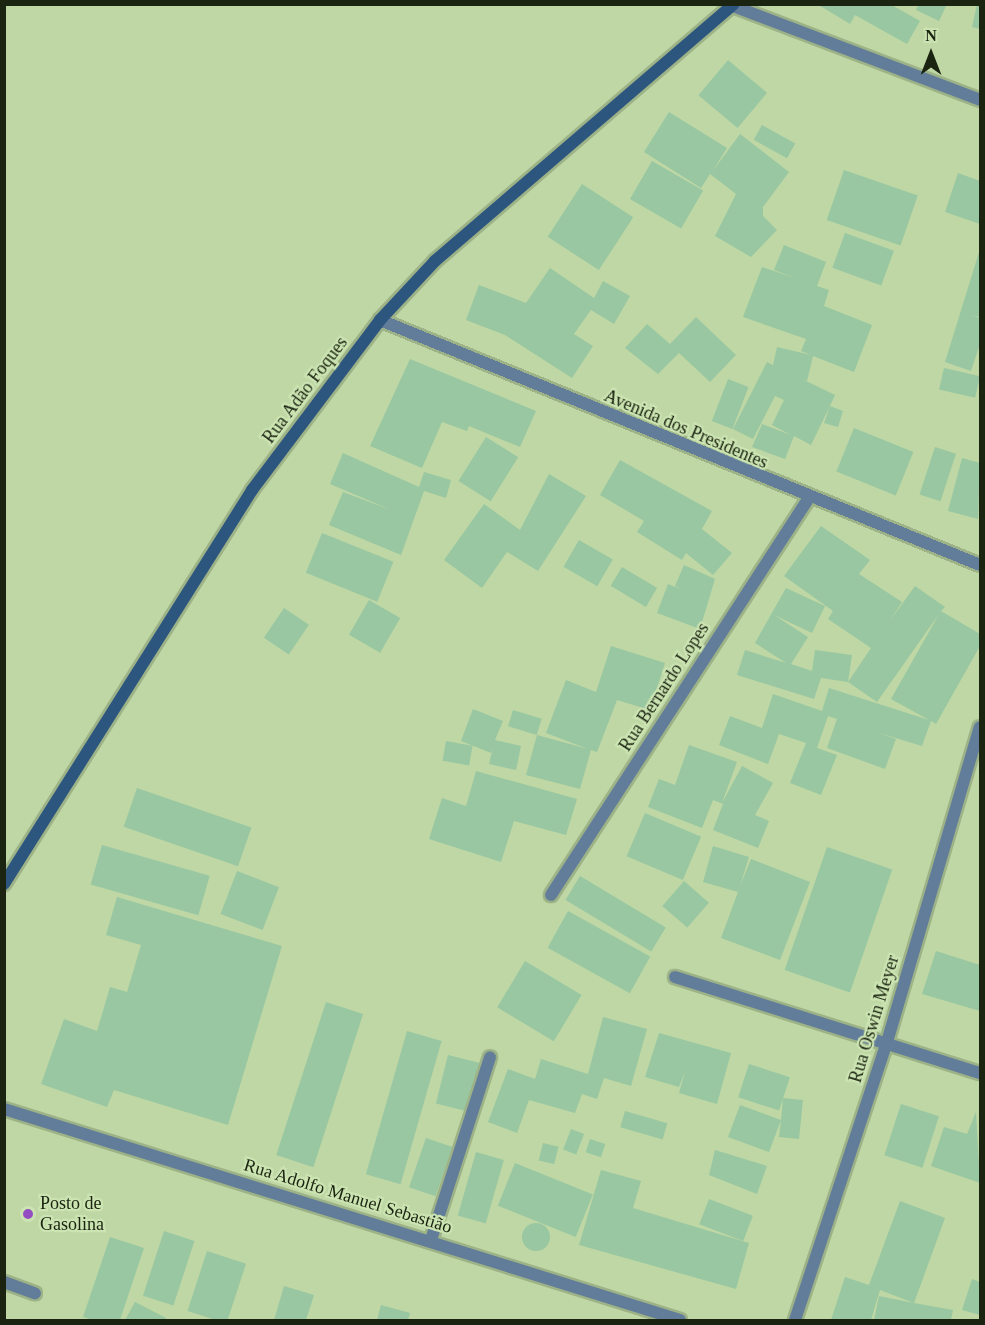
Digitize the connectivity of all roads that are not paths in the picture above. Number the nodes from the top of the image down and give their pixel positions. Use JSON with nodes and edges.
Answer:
{"nodes":[{"id":1,"x":734,"y":5,"type":"edge"},
{"id":2,"x":981,"y":100,"type":"edge"},
{"id":3,"x":380,"y":320,"type":"junction"},
{"id":4,"x":808,"y":499,"type":"junction"},
{"id":5,"x":981,"y":565,"type":"edge"},
{"id":6,"x":981,"y":727,"type":"edge"},
{"id":7,"x":4,"y":884,"type":"edge"},
{"id":8,"x":550,"y":895,"type":"dead end"},
{"id":9,"x":675,"y":977,"type":"dead end"},
{"id":10,"x":887,"y":1042,"type":"junction"},
{"id":11,"x":490,"y":1057,"type":"dead end"},
{"id":12,"x":981,"y":1072,"type":"edge"},
{"id":13,"x":4,"y":1109,"type":"edge"},
{"id":14,"x":431,"y":1240,"type":"junction"},
{"id":15,"x":4,"y":1282,"type":"edge"},
{"id":16,"x":35,"y":1293,"type":"dead end"},
{"id":17,"x":680,"y":1320,"type":"edge"},
{"id":18,"x":795,"y":1320,"type":"edge"}],
"edges":[{"from":1,"to":2,"type":"street"},
{"from":1,"to":3,"type":"main road","name":"Rua Adão Foques"},
{"from":3,"to":4,"type":"street","name":"Avenida dos Presidentes"},
{"from":3,"to":7,"type":"main road","name":"Rua Adão Foques"},
{"from":4,"to":5,"type":"street","name":"Avenida dos Presidentes"},
{"from":4,"to":8,"type":"street","name":"Rua Bernardo Lopes"},
{"from":6,"to":10,"type":"street","name":"Rua Oswin Meyer"},
{"from":9,"to":10,"type":"street"},
{"from":10,"to":12,"type":"street"},
{"from":10,"to":18,"type":"street","name":"Rua Oswin Meyer"},
{"from":11,"to":14,"type":"street"},
{"from":13,"to":14,"type":"street","name":"Rua Adolfo Manuel Sebastião"},
{"from":14,"to":17,"type":"street","name":"Rua Adolfo Manuel Sebastião"},
{"from":15,"to":16,"type":"street"}]}
